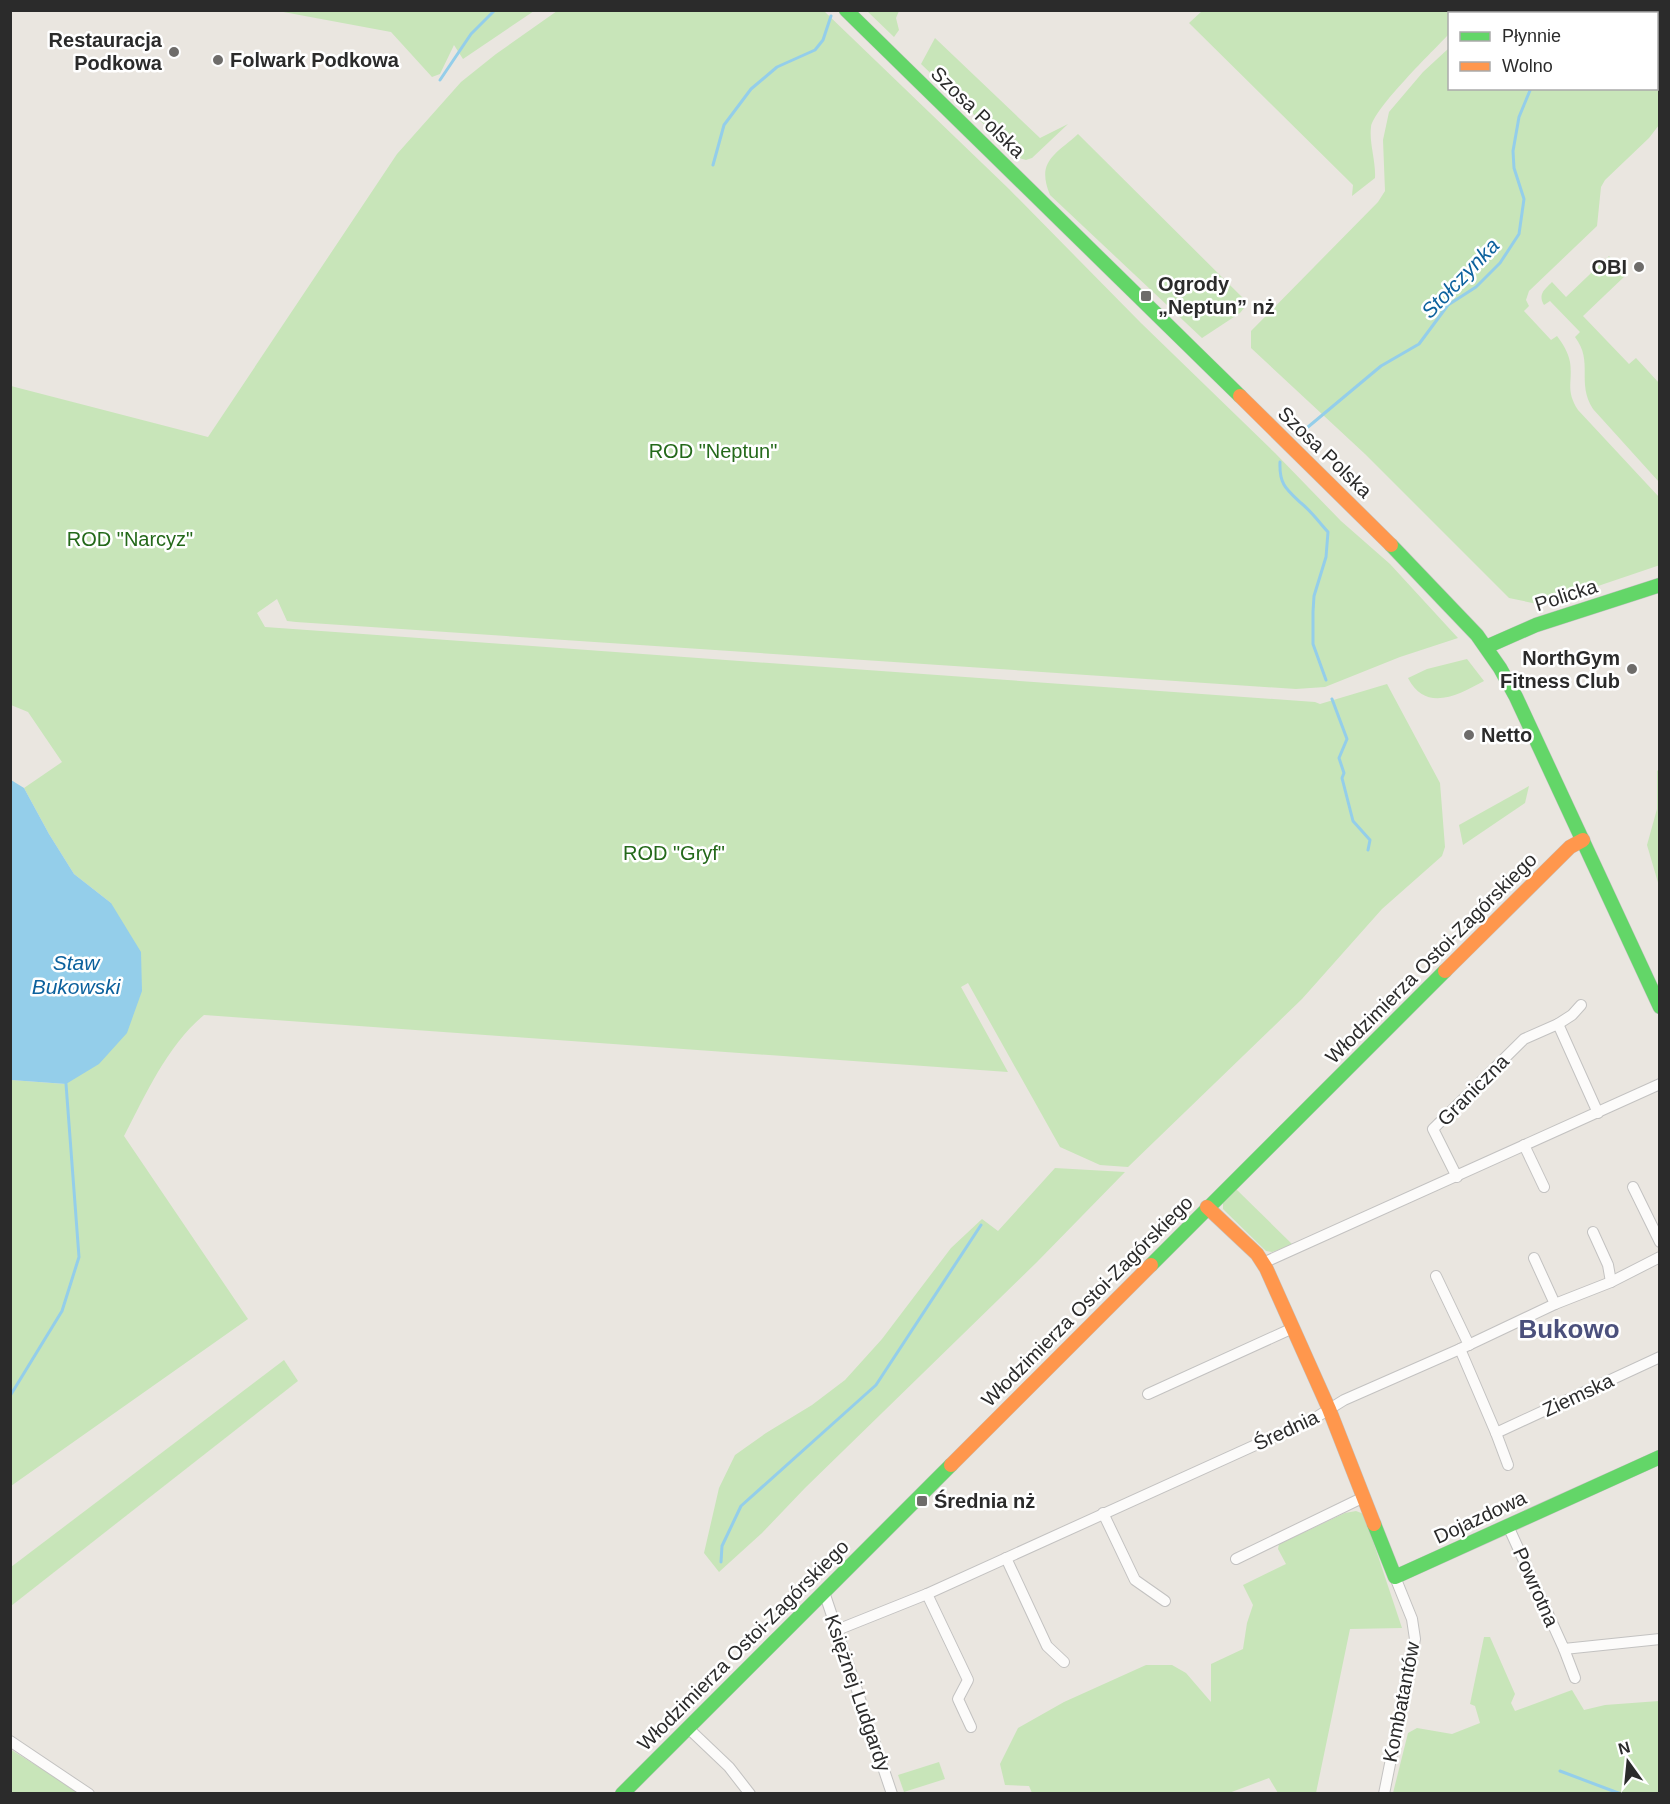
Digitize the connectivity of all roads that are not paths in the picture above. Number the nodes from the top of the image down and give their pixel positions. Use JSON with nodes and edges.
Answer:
{"nodes":[{"id":1,"x":846,"y":10,"type":"edge"},
{"id":2,"x":1659,"y":585,"type":"edge"},
{"id":3,"x":1486,"y":647,"type":"junction"},
{"id":4,"x":1583,"y":840,"type":"junction"},
{"id":5,"x":1581,"y":1005,"type":"dead end"},
{"id":6,"x":1659,"y":1007,"type":"edge"},
{"id":7,"x":1558,"y":1024,"type":"junction"},
{"id":8,"x":1659,"y":1084,"type":"edge"},
{"id":9,"x":1598,"y":1113,"type":"junction"},
{"id":10,"x":1524,"y":1145,"type":"junction"},
{"id":11,"x":1457,"y":1177,"type":"junction"},
{"id":12,"x":1633,"y":1186,"type":"dead end"},
{"id":13,"x":1544,"y":1187,"type":"dead end"},
{"id":14,"x":1207,"y":1207,"type":"junction"},
{"id":15,"x":1593,"y":1232,"type":"dead end"},
{"id":16,"x":1659,"y":1242,"type":"edge"},
{"id":17,"x":1534,"y":1258,"type":"dead end"},
{"id":18,"x":1658,"y":1261,"type":"edge"},
{"id":19,"x":1263,"y":1263,"type":"junction"},
{"id":20,"x":1436,"y":1276,"type":"dead end"},
{"id":21,"x":1611,"y":1282,"type":"junction"},
{"id":22,"x":1555,"y":1304,"type":"junction"},
{"id":23,"x":1293,"y":1328,"type":"junction"},
{"id":24,"x":1465,"y":1347,"type":"junction"},
{"id":25,"x":1659,"y":1357,"type":"edge"},
{"id":26,"x":1148,"y":1394,"type":"dead end"},
{"id":27,"x":1329,"y":1409,"type":"junction"},
{"id":28,"x":1496,"y":1433,"type":"junction"},
{"id":29,"x":1659,"y":1456,"type":"edge"},
{"id":30,"x":1508,"y":1465,"type":"dead end"},
{"id":31,"x":1364,"y":1497,"type":"junction"},
{"id":32,"x":1103,"y":1513,"type":"junction"},
{"id":33,"x":1508,"y":1526,"type":"junction"},
{"id":34,"x":1006,"y":1558,"type":"junction"},
{"id":35,"x":1236,"y":1559,"type":"dead end"},
{"id":36,"x":1395,"y":1577,"type":"junction"},
{"id":37,"x":824,"y":1592,"type":"junction"},
{"id":38,"x":927,"y":1594,"type":"junction"},
{"id":39,"x":1165,"y":1601,"type":"dead end"},
{"id":40,"x":837,"y":1630,"type":"junction"},
{"id":41,"x":1659,"y":1638,"type":"edge"},
{"id":42,"x":1564,"y":1649,"type":"junction"},
{"id":43,"x":1064,"y":1662,"type":"dead end"},
{"id":44,"x":1575,"y":1678,"type":"dead end"},
{"id":45,"x":688,"y":1728,"type":"junction"},
{"id":46,"x":971,"y":1728,"type":"dead end"},
{"id":47,"x":10,"y":1741,"type":"edge"},
{"id":48,"x":749,"y":1793,"type":"edge"},
{"id":49,"x":89,"y":1794,"type":"edge"},
{"id":50,"x":622,"y":1794,"type":"edge"},
{"id":51,"x":892,"y":1794,"type":"edge"},
{"id":52,"x":1384,"y":1794,"type":"edge"}],
"edges":[{"from":1,"to":3,"type":"street","name":"Szosa Polska"},
{"from":2,"to":3,"type":"street","name":"Policka"},
{"from":3,"to":4,"type":"street","name":"Szosa Polska"},
{"from":4,"to":6,"type":"street","name":"Szosa Polska"},
{"from":4,"to":14,"type":"street","name":"Włodzimierza Ostoi-Zagórskiego"},
{"from":5,"to":7,"type":"street","name":"Graniczna"},
{"from":7,"to":9,"type":"street"},
{"from":7,"to":11,"type":"street","name":"Graniczna"},
{"from":8,"to":9,"type":"street"},
{"from":9,"to":10,"type":"street"},
{"from":10,"to":11,"type":"street"},
{"from":10,"to":13,"type":"street"},
{"from":11,"to":19,"type":"street"},
{"from":12,"to":16,"type":"street"},
{"from":14,"to":19,"type":"street"},
{"from":14,"to":37,"type":"street","name":"Włodzimierza Ostoi-Zagórskiego"},
{"from":15,"to":21,"type":"street"},
{"from":17,"to":22,"type":"street"},
{"from":18,"to":21,"type":"street","name":"Średnia"},
{"from":19,"to":23,"type":"street"},
{"from":20,"to":24,"type":"street"},
{"from":21,"to":22,"type":"street","name":"Średnia"},
{"from":22,"to":24,"type":"street","name":"Średnia"},
{"from":23,"to":26,"type":"street"},
{"from":23,"to":27,"type":"street"},
{"from":24,"to":27,"type":"street","name":"Średnia"},
{"from":24,"to":28,"type":"street"},
{"from":25,"to":28,"type":"street","name":"Ziemska"},
{"from":27,"to":31,"type":"street"},
{"from":27,"to":32,"type":"street","name":"Średnia"},
{"from":28,"to":30,"type":"street"},
{"from":29,"to":33,"type":"street","name":"Dojazdowa"},
{"from":31,"to":35,"type":"street"},
{"from":31,"to":36,"type":"street"},
{"from":32,"to":34,"type":"street","name":"Średnia"},
{"from":32,"to":39,"type":"street"},
{"from":33,"to":36,"type":"street","name":"Dojazdowa"},
{"from":33,"to":42,"type":"street","name":"Powrotna"},
{"from":34,"to":38,"type":"street","name":"Średnia"},
{"from":34,"to":43,"type":"street"},
{"from":36,"to":52,"type":"street","name":"Kombatantów"},
{"from":37,"to":40,"type":"street","name":"Księżnej Ludgardy"},
{"from":37,"to":45,"type":"street","name":"Włodzimierza Ostoi-Zagórskiego"},
{"from":38,"to":40,"type":"street","name":"Średnia"},
{"from":38,"to":46,"type":"street"},
{"from":40,"to":51,"type":"street","name":"Księżnej Ludgardy"},
{"from":41,"to":42,"type":"street","name":"Powrotna"},
{"from":42,"to":44,"type":"street","name":"Powrotna"},
{"from":45,"to":48,"type":"street"},
{"from":45,"to":50,"type":"street","name":"Włodzimierza Ostoi-Zagórskiego"},
{"from":47,"to":49,"type":"street"}]}
